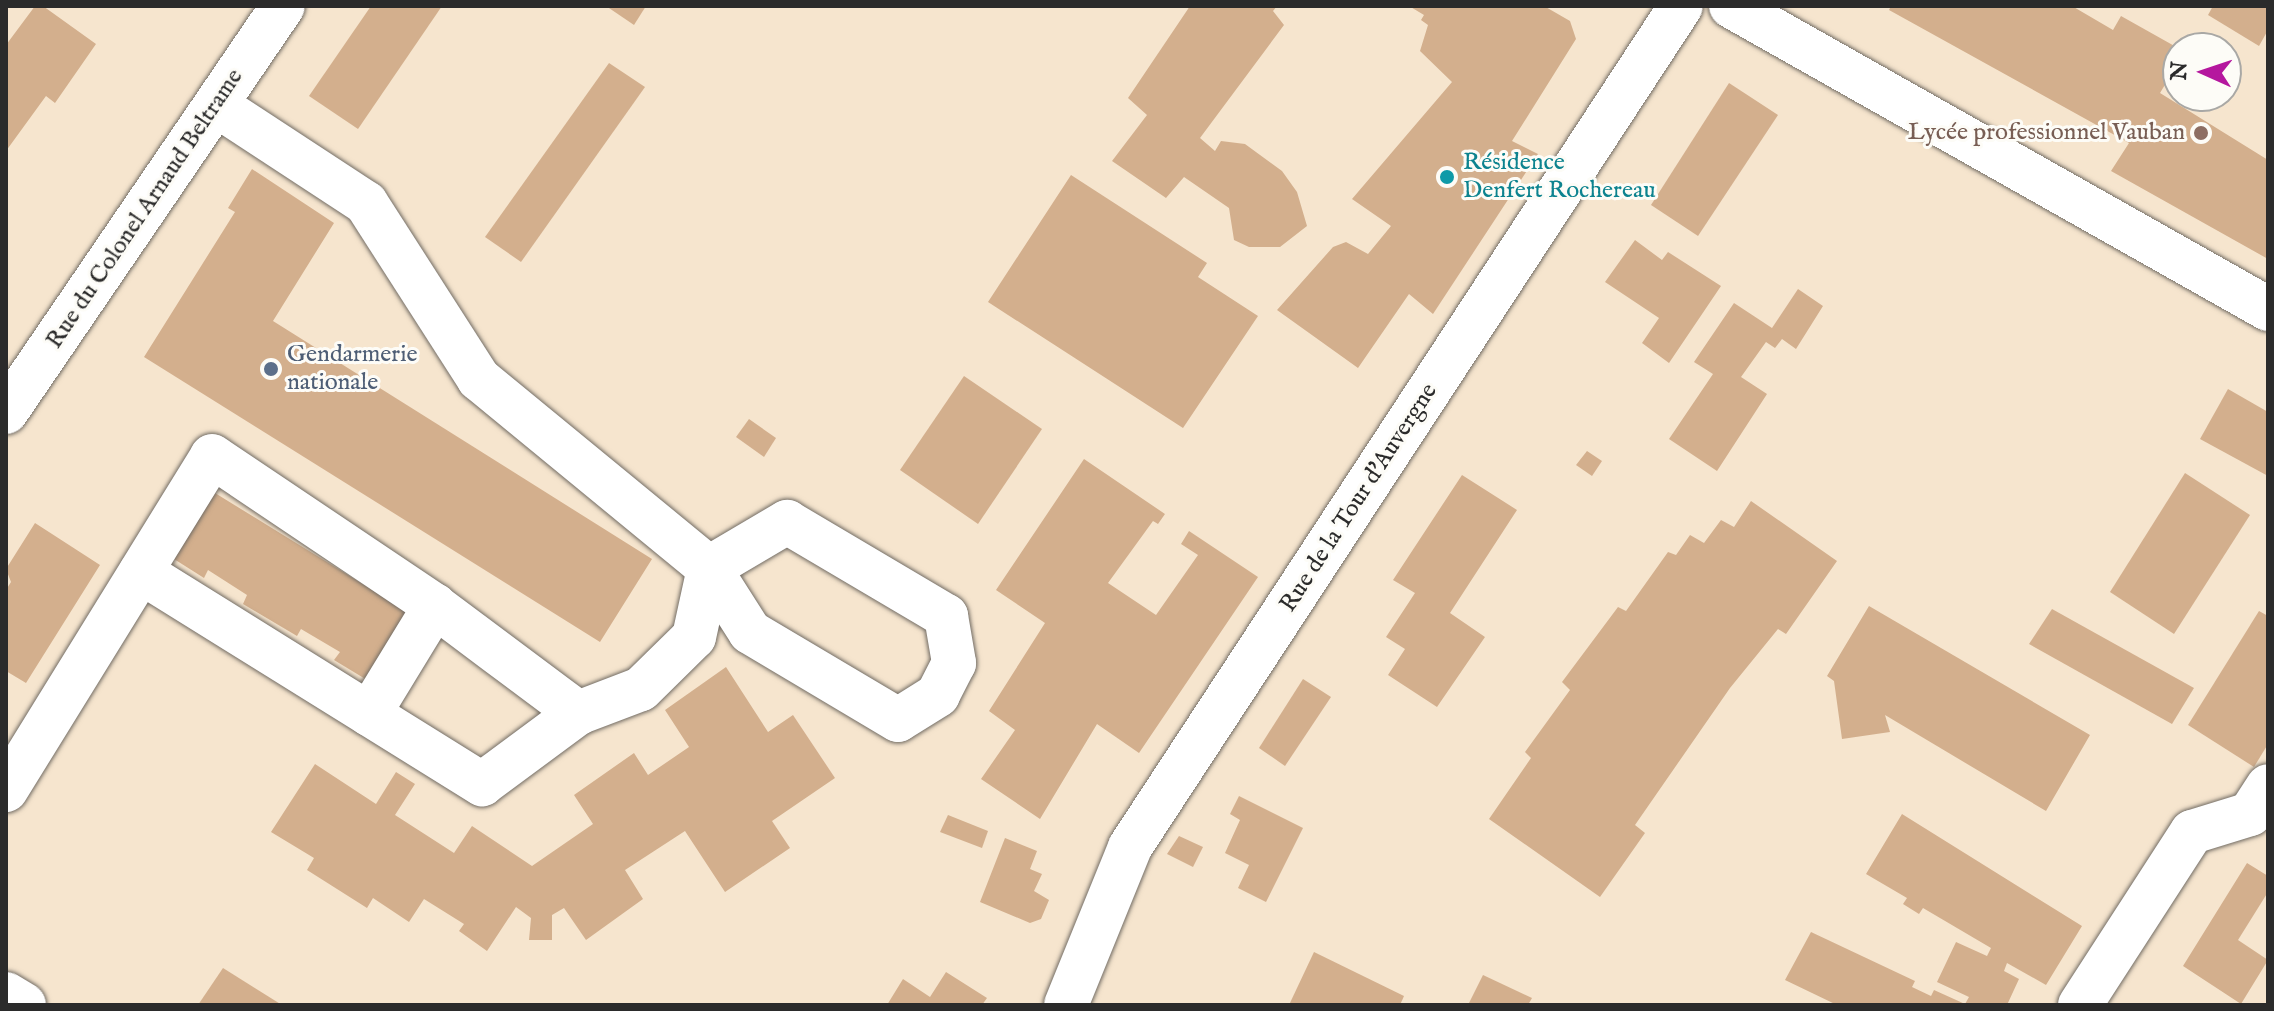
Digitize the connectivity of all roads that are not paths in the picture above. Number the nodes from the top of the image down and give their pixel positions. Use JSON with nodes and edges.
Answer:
{"nodes":[{"id":1,"x":283,"y":6,"type":"edge"},
{"id":2,"x":1681,"y":6,"type":"edge"},
{"id":3,"x":1731,"y":6,"type":"edge"},
{"id":4,"x":216,"y":105,"type":"junction"},
{"id":5,"x":2268,"y":309,"type":"edge"},
{"id":6,"x":6,"y":412,"type":"edge"},
{"id":7,"x":709,"y":568,"type":"junction"},
{"id":8,"x":141,"y":572,"type":"junction"},
{"id":9,"x":435,"y":606,"type":"junction"},
{"id":10,"x":578,"y":713,"type":"junction"},
{"id":11,"x":369,"y":714,"type":"junction"},
{"id":12,"x":17,"y":746,"type":"edge"},
{"id":13,"x":2268,"y":786,"type":"edge"},
{"id":14,"x":6,"y":790,"type":"edge"},
{"id":15,"x":6,"y":994,"type":"edge"},
{"id":16,"x":24,"y":1005,"type":"edge"},
{"id":17,"x":1066,"y":1005,"type":"edge"},
{"id":18,"x":2080,"y":1005,"type":"edge"}],
"edges":[{"from":1,"to":4,"type":"street","name":"Rue du Colonel Arnaud Beltrame"},
{"from":2,"to":17,"type":"street","name":"Rue de la Tour d'Auvergne"},
{"from":3,"to":5,"type":"street"},
{"from":4,"to":6,"type":"street","name":"Rue du Colonel Arnaud Beltrame"},
{"from":4,"to":7,"type":"street"},
{"from":7,"to":7,"type":"street"},
{"from":7,"to":10,"type":"street"},
{"from":8,"to":9,"type":"street"},
{"from":8,"to":11,"type":"street"},
{"from":8,"to":12,"type":"street"},
{"from":9,"to":10,"type":"street"},
{"from":9,"to":11,"type":"street"},
{"from":10,"to":11,"type":"street"},
{"from":12,"to":14,"type":"street"},
{"from":13,"to":18,"type":"street"},
{"from":15,"to":16,"type":"street"}]}
